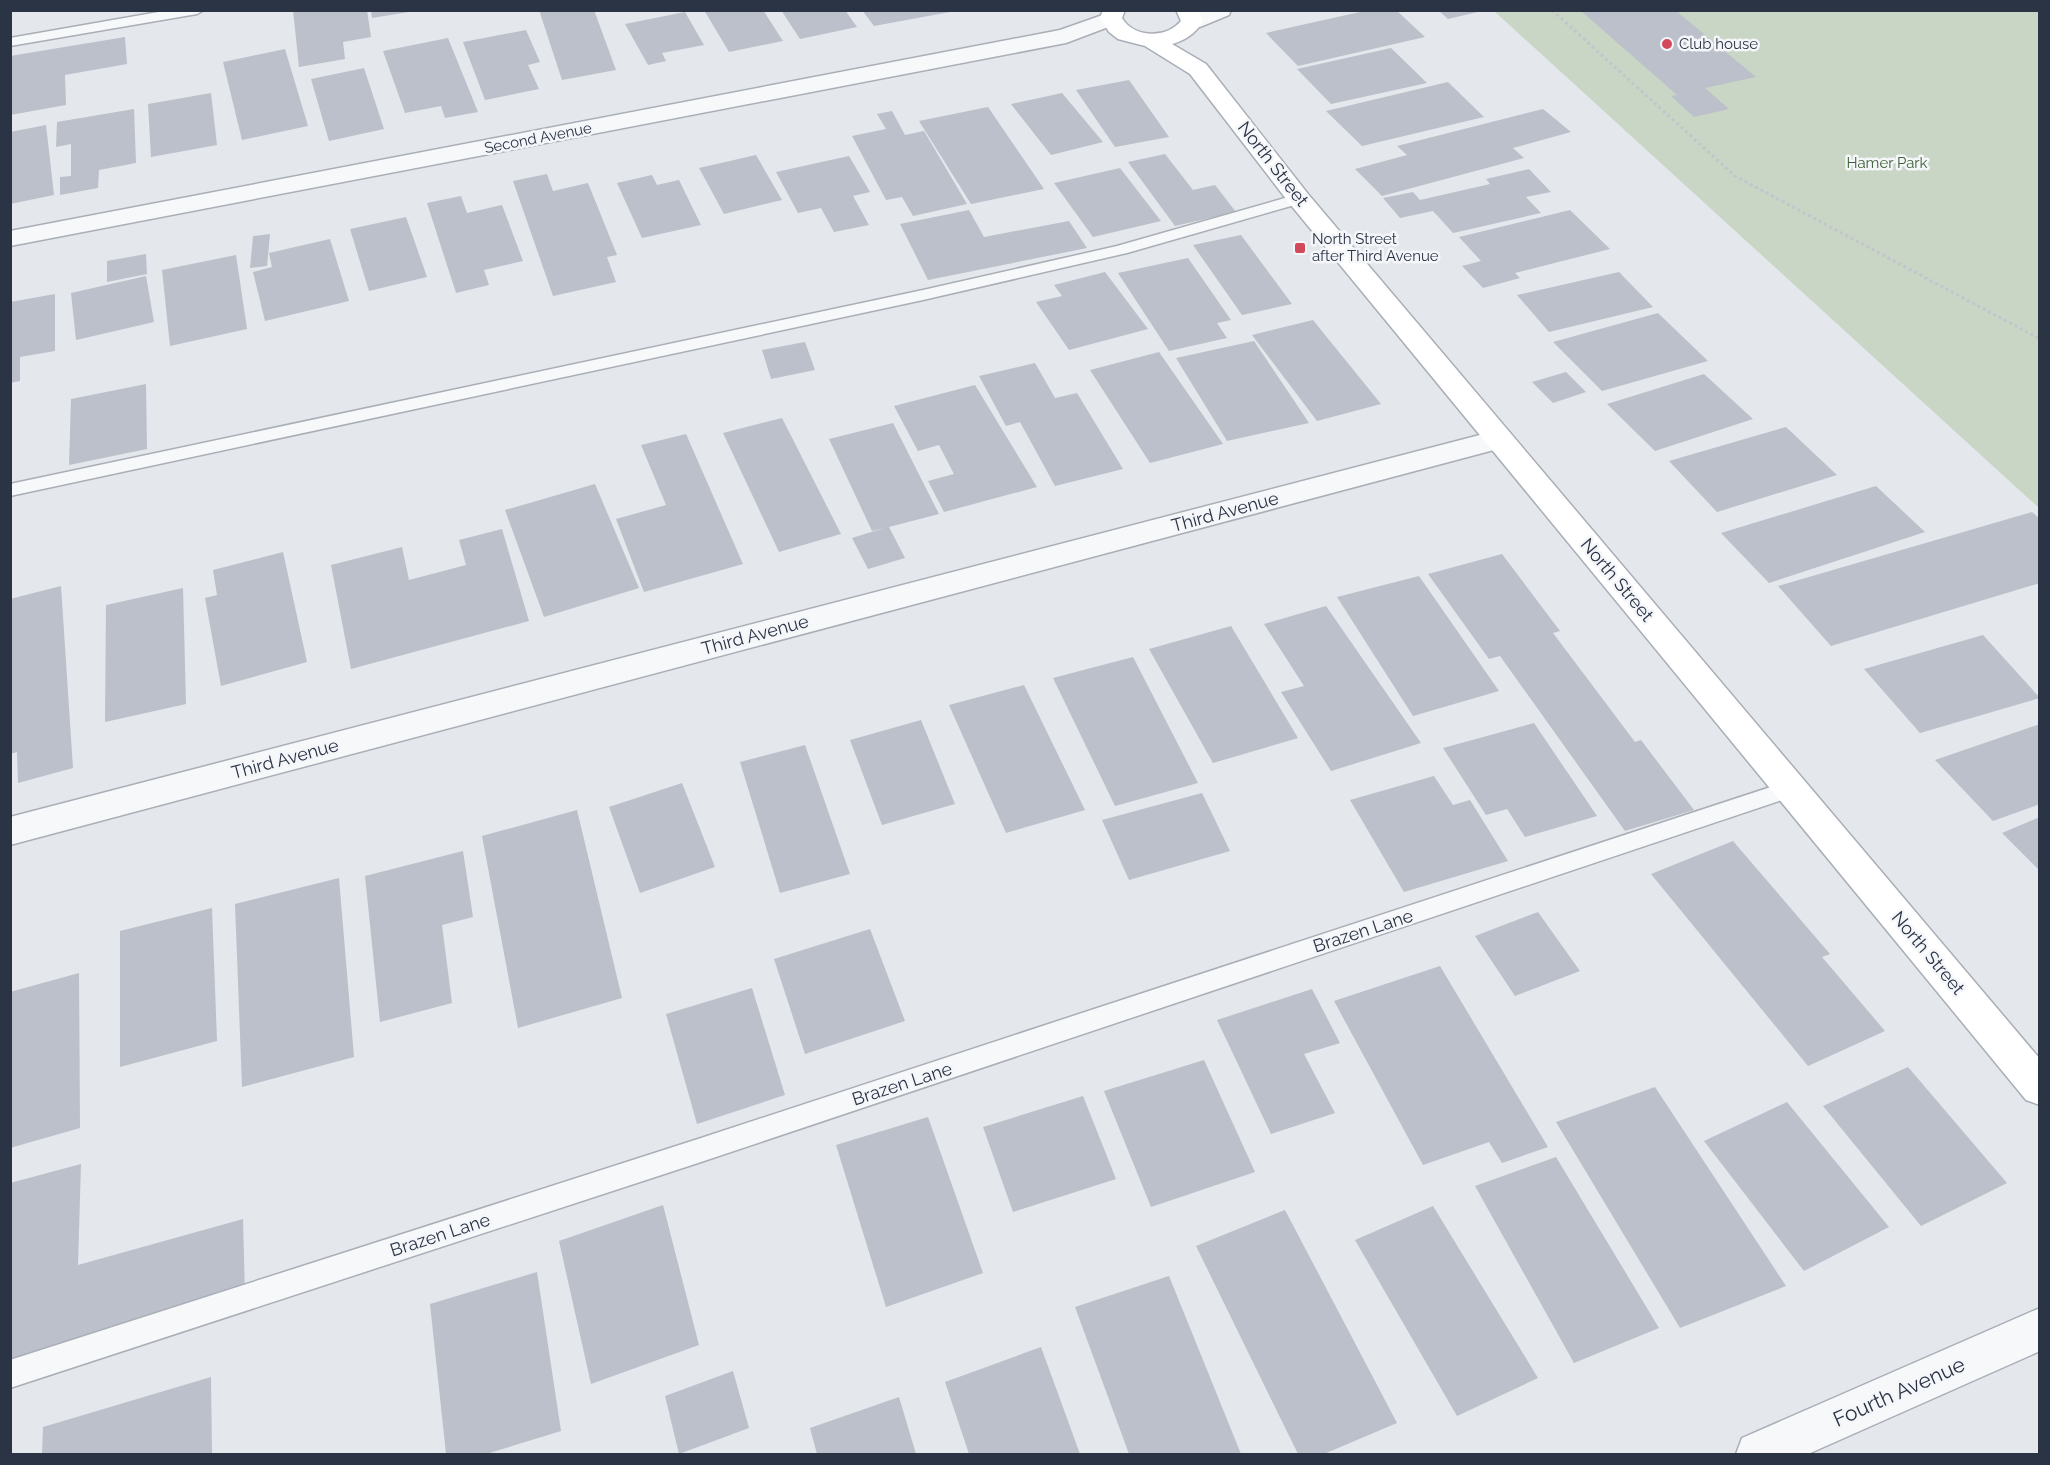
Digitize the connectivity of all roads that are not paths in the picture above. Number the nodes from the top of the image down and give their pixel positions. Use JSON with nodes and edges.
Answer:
{"nodes":[{"id":1,"x":197,"y":10,"type":"edge"},
{"id":2,"x":1221,"y":10,"type":"edge"},
{"id":3,"x":1112,"y":14,"type":"edge"},
{"id":4,"x":1189,"y":20,"type":"edge"},
{"id":5,"x":1066,"y":36,"type":"junction"},
{"id":6,"x":1142,"y":38,"type":"junction"},
{"id":7,"x":10,"y":42,"type":"edge"},
{"id":8,"x":1198,"y":69,"type":"junction"},
{"id":9,"x":1299,"y":199,"type":"junction"},
{"id":10,"x":10,"y":239,"type":"edge"},
{"id":11,"x":1499,"y":439,"type":"junction"},
{"id":12,"x":10,"y":490,"type":"edge"},
{"id":13,"x":1792,"y":788,"type":"junction"},
{"id":14,"x":10,"y":831,"type":"edge"},
{"id":15,"x":2040,"y":1088,"type":"edge"},
{"id":16,"x":2040,"y":1329,"type":"edge"},
{"id":17,"x":10,"y":1374,"type":"edge"},
{"id":18,"x":1758,"y":1455,"type":"edge"}],
"edges":[{"from":1,"to":7,"type":"lane"},
{"from":2,"to":4,"type":"street"},
{"from":3,"to":5,"type":"street","name":"Second Avenue"},
{"from":3,"to":6,"type":"main road","name":"North Street"},
{"from":4,"to":6,"type":"main road"},
{"from":4,"to":8,"type":"main road","name":"North Street"},
{"from":5,"to":6,"type":"street","name":"Second Avenue"},
{"from":5,"to":10,"type":"street","name":"Second Avenue"},
{"from":6,"to":8,"type":"main road","name":"North Street"},
{"from":8,"to":9,"type":"main road","name":"North Street"},
{"from":9,"to":11,"type":"main road","name":"North Street"},
{"from":9,"to":12,"type":"lane"},
{"from":11,"to":13,"type":"main road","name":"North Street"},
{"from":11,"to":14,"type":"street","name":"Third Avenue"},
{"from":13,"to":15,"type":"main road","name":"North Street"},
{"from":13,"to":17,"type":"lane","name":"Brazen Lane"},
{"from":16,"to":18,"type":"street","name":"Fourth Avenue"}]}
